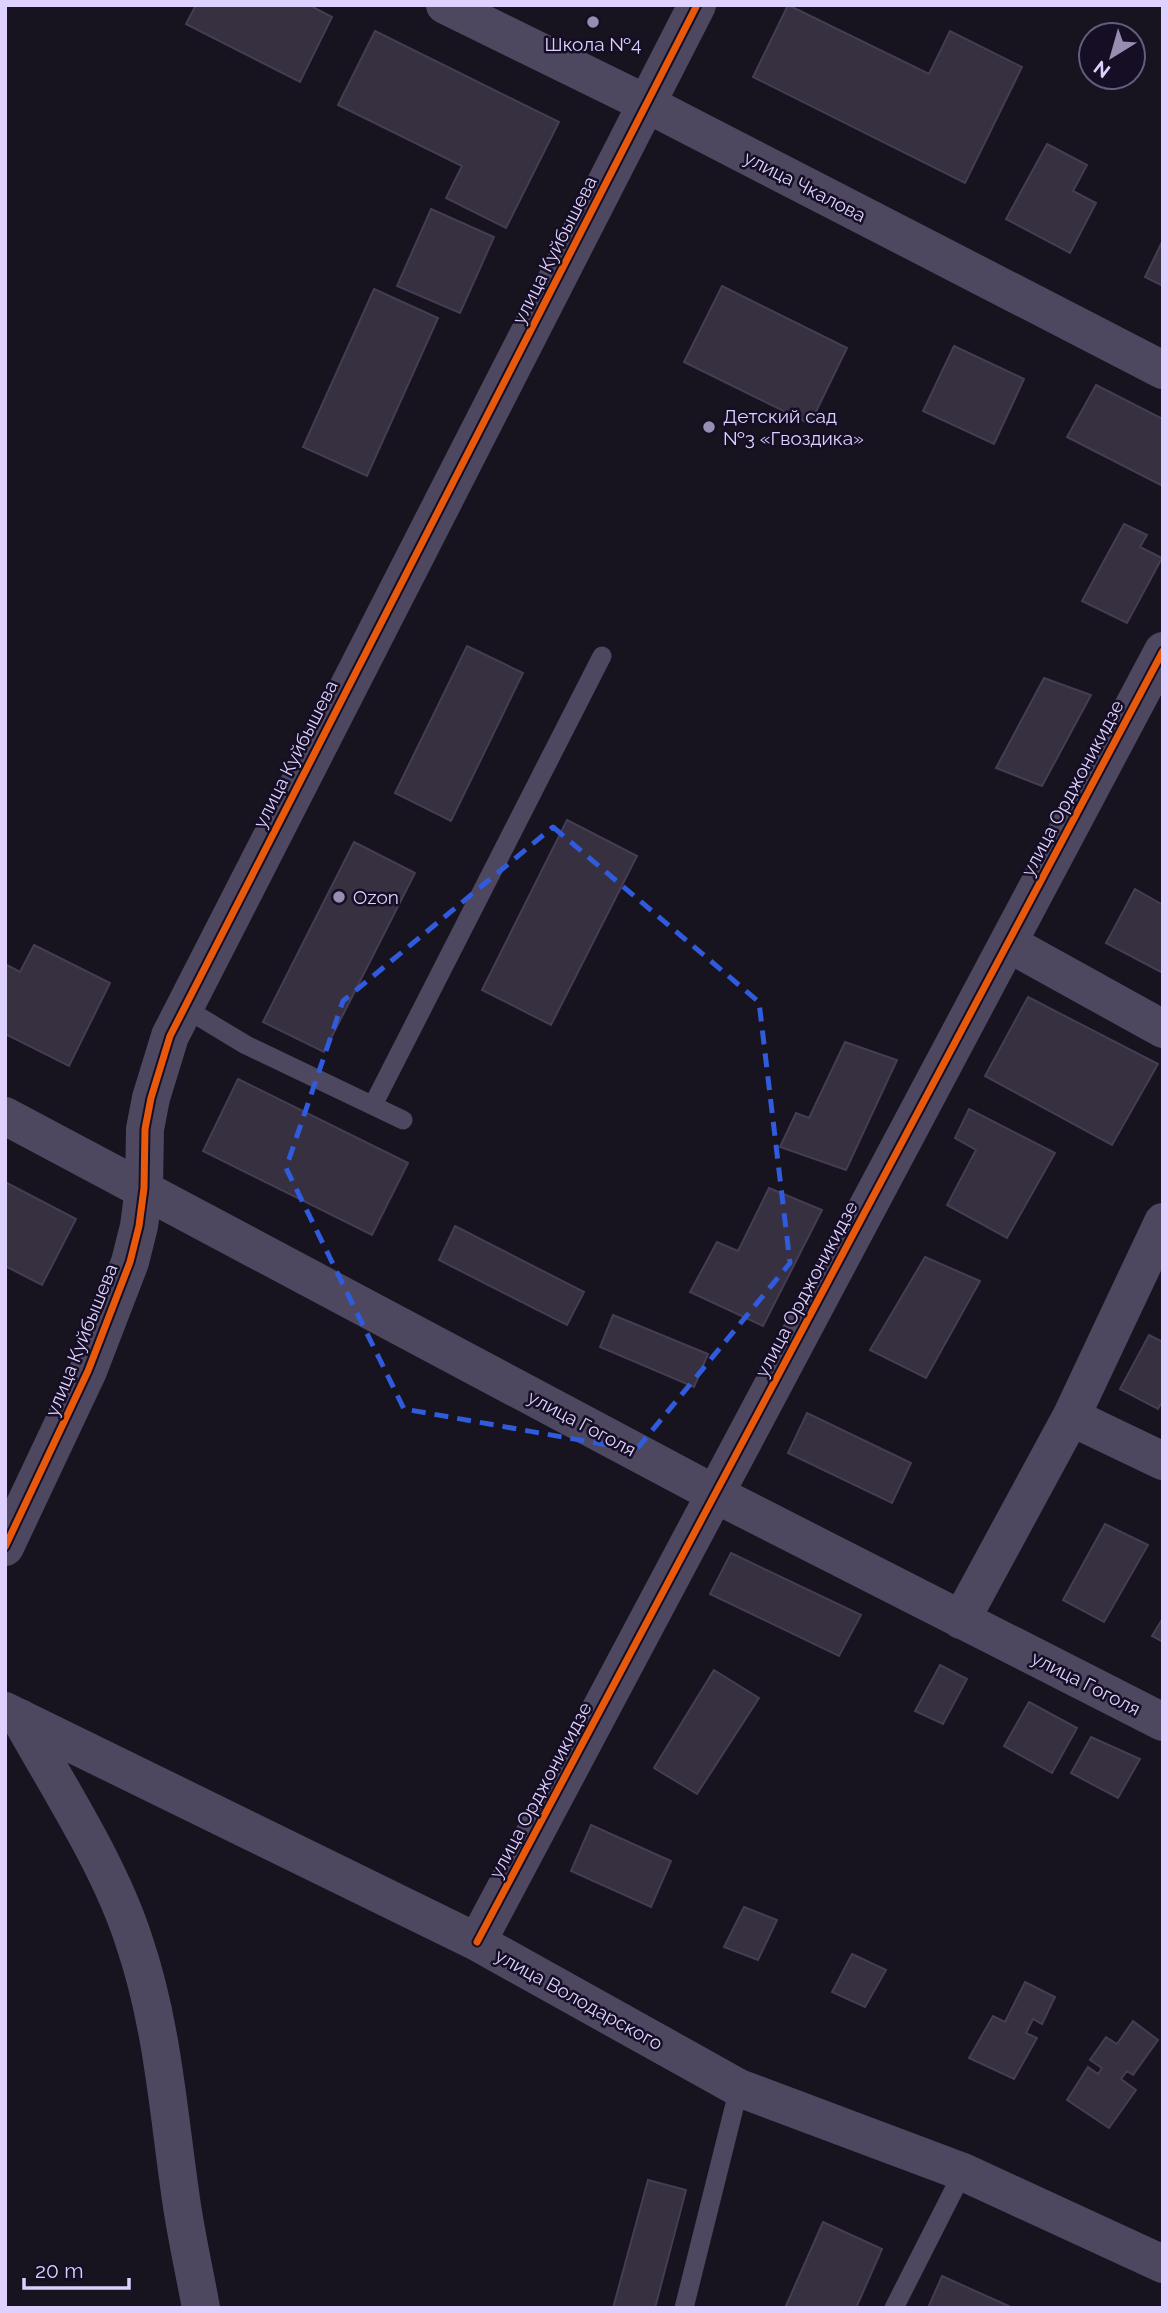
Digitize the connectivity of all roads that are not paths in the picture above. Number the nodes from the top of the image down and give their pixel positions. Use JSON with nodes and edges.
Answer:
{"nodes":[{"id":1,"x":445,"y":5,"type":"edge"},
{"id":2,"x":697,"y":5,"type":"edge"},
{"id":3,"x":647,"y":104,"type":"junction"},
{"id":4,"x":1163,"y":370,"type":"edge"},
{"id":5,"x":1163,"y":651,"type":"edge"},
{"id":6,"x":602,"y":656,"type":"dead end"},
{"id":7,"x":1008,"y":943,"type":"junction"},
{"id":8,"x":183,"y":1007,"type":"junction"},
{"id":9,"x":1163,"y":1029,"type":"edge"},
{"id":10,"x":373,"y":1105,"type":"junction"},
{"id":11,"x":5,"y":1116,"type":"edge"},
{"id":12,"x":403,"y":1120,"type":"dead end"},
{"id":13,"x":144,"y":1188,"type":"junction"},
{"id":14,"x":1163,"y":1222,"type":"edge"},
{"id":15,"x":1071,"y":1417,"type":"junction"},
{"id":16,"x":1163,"y":1461,"type":"edge"},
{"id":17,"x":715,"y":1494,"type":"junction"},
{"id":18,"x":5,"y":1547,"type":"edge"},
{"id":19,"x":961,"y":1620,"type":"junction"},
{"id":20,"x":13,"y":1715,"type":"edge"},
{"id":21,"x":1163,"y":1722,"type":"edge"},
{"id":22,"x":477,"y":1942,"type":"junction"},
{"id":23,"x":739,"y":2088,"type":"junction"},
{"id":24,"x":963,"y":2172,"type":"junction"},
{"id":25,"x":1163,"y":2264,"type":"edge"},
{"id":26,"x":201,"y":2308,"type":"edge"},
{"id":27,"x":684,"y":2308,"type":"edge"},
{"id":28,"x":894,"y":2308,"type":"edge"}],
"edges":[{"from":1,"to":3,"type":"street","name":"улица Чкалова"},
{"from":2,"to":3,"type":"street","name":"улица Куйбышева"},
{"from":3,"to":4,"type":"street","name":"улица Чкалова"},
{"from":3,"to":8,"type":"street","name":"улица Куйбышева"},
{"from":5,"to":7,"type":"street","name":"улица Орджоникидзе"},
{"from":6,"to":10,"type":"lane"},
{"from":7,"to":9,"type":"street"},
{"from":7,"to":17,"type":"street","name":"улица Орджоникидзе"},
{"from":8,"to":10,"type":"lane"},
{"from":8,"to":13,"type":"street","name":"улица Куйбышева"},
{"from":10,"to":12,"type":"lane"},
{"from":11,"to":13,"type":"street","name":"улица Гоголя"},
{"from":13,"to":17,"type":"street","name":"улица Гоголя"},
{"from":13,"to":18,"type":"street","name":"улица Куйбышева"},
{"from":14,"to":15,"type":"street"},
{"from":15,"to":16,"type":"street"},
{"from":15,"to":19,"type":"street"},
{"from":17,"to":19,"type":"street","name":"улица Гоголя"},
{"from":17,"to":22,"type":"street","name":"улица Орджоникидзе"},
{"from":19,"to":21,"type":"street","name":"улица Гоголя"},
{"from":20,"to":22,"type":"street","name":"улица Володарского"},
{"from":20,"to":26,"type":"street"},
{"from":22,"to":23,"type":"street","name":"улица Володарского"},
{"from":23,"to":24,"type":"street","name":"улица Володарского"},
{"from":23,"to":27,"type":"lane"},
{"from":24,"to":25,"type":"street","name":"улица Володарского"},
{"from":24,"to":28,"type":"lane"}]}
